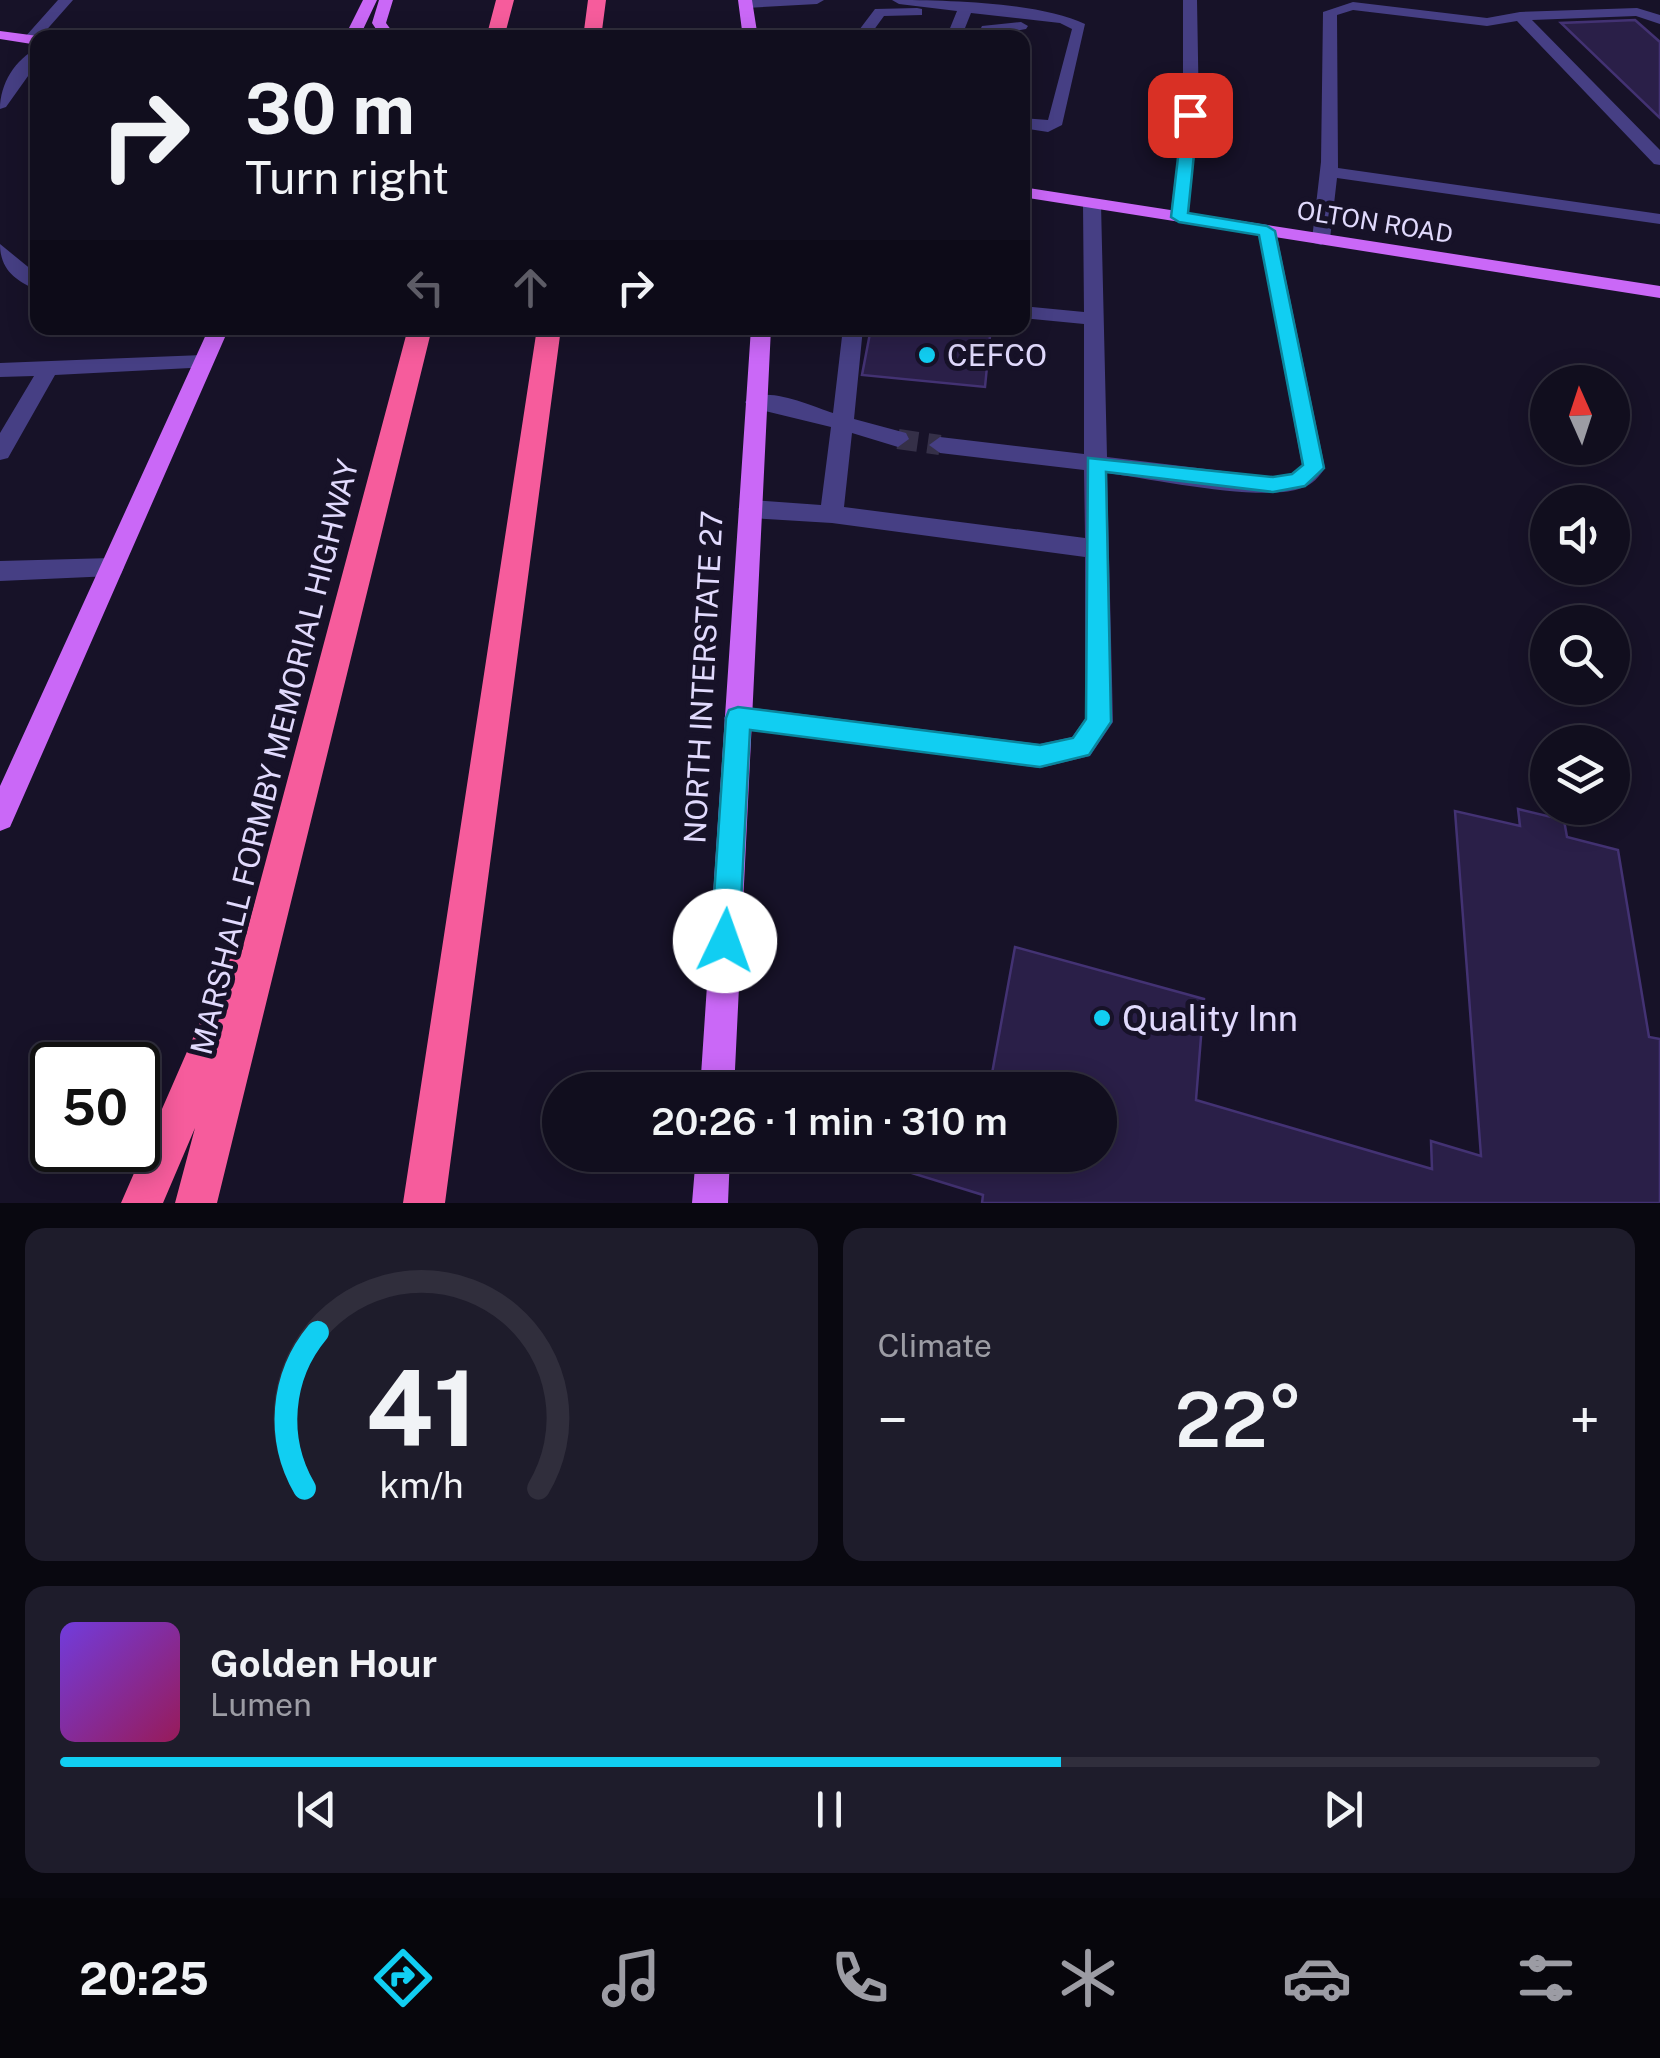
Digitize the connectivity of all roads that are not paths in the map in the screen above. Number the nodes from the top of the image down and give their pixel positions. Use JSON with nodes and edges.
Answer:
{"nodes":[{"id":1,"x":66,"y":0,"type":"edge"},
{"id":2,"x":370,"y":0,"type":"edge"},
{"id":3,"x":386,"y":0,"type":"edge"},
{"id":4,"x":505,"y":0,"type":"edge"},
{"id":5,"x":597,"y":0,"type":"edge"},
{"id":6,"x":817,"y":0,"type":"edge"},
{"id":7,"x":898,"y":0,"type":"edge"},
{"id":8,"x":1190,"y":0,"type":"edge"},
{"id":9,"x":745,"y":2,"type":"edge"},
{"id":10,"x":964,"y":13,"type":"junction"},
{"id":11,"x":1520,"y":16,"type":"junction"},
{"id":12,"x":1660,"y":20,"type":"edge"},
{"id":13,"x":45,"y":30,"type":"edge"},
{"id":14,"x":355,"y":30,"type":"edge"},
{"id":15,"x":384,"y":30,"type":"edge"},
{"id":16,"x":496,"y":30,"type":"edge"},
{"id":17,"x":593,"y":30,"type":"edge"},
{"id":18,"x":746,"y":30,"type":"edge"},
{"id":19,"x":864,"y":30,"type":"edge"},
{"id":20,"x":957,"y":30,"type":"edge"},
{"id":21,"x":987,"y":30,"type":"edge"},
{"id":22,"x":1081,"y":34,"type":"junction"},
{"id":23,"x":0,"y":36,"type":"edge"},
{"id":24,"x":30,"y":44,"type":"edge"},
{"id":25,"x":30,"y":53,"type":"edge"},
{"id":26,"x":0,"y":104,"type":"edge"},
{"id":27,"x":1030,"y":124,"type":"edge"},
{"id":28,"x":1660,"y":160,"type":"edge"},
{"id":29,"x":1329,"y":172,"type":"junction"},
{"id":30,"x":1030,"y":193,"type":"edge"},
{"id":31,"x":1092,"y":204,"type":"junction"},
{"id":32,"x":1179,"y":217,"type":"junction"},
{"id":33,"x":1660,"y":219,"type":"edge"},
{"id":34,"x":1267,"y":231,"type":"junction"},
{"id":35,"x":1321,"y":239,"type":"junction"},
{"id":36,"x":0,"y":250,"type":"edge"},
{"id":37,"x":30,"y":277,"type":"edge"},
{"id":38,"x":1660,"y":292,"type":"edge"},
{"id":39,"x":1030,"y":313,"type":"edge"},
{"id":40,"x":1094,"y":320,"type":"junction"},
{"id":41,"x":216,"y":335,"type":"edge"},
{"id":42,"x":418,"y":335,"type":"edge"},
{"id":43,"x":549,"y":335,"type":"edge"},
{"id":44,"x":761,"y":335,"type":"edge"},
{"id":45,"x":853,"y":335,"type":"edge"},
{"id":46,"x":203,"y":362,"type":"junction"},
{"id":47,"x":48,"y":368,"type":"junction"},
{"id":48,"x":0,"y":370,"type":"edge"},
{"id":49,"x":756,"y":402,"type":"junction"},
{"id":50,"x":842,"y":423,"type":"junction"},
{"id":51,"x":898,"y":439,"type":"tunnel mouth"},
{"id":52,"x":940,"y":445,"type":"tunnel mouth"},
{"id":53,"x":0,"y":452,"type":"edge"},
{"id":54,"x":1096,"y":463,"type":"junction"},
{"id":55,"x":750,"y":510,"type":"junction"},
{"id":56,"x":832,"y":514,"type":"junction"},
{"id":57,"x":1097,"y":549,"type":"junction"},
{"id":58,"x":112,"y":567,"type":"junction"},
{"id":59,"x":0,"y":571,"type":"edge"},
{"id":60,"x":738,"y":718,"type":"junction"},
{"id":61,"x":0,"y":818,"type":"edge"},
{"id":62,"x":277,"y":888,"type":"junction"},
{"id":63,"x":717,"y":1072,"type":"edge"},
{"id":64,"x":712,"y":1172,"type":"edge"},
{"id":65,"x":142,"y":1203,"type":"edge"},
{"id":66,"x":196,"y":1203,"type":"edge"},
{"id":67,"x":424,"y":1203,"type":"edge"},
{"id":68,"x":710,"y":1203,"type":"edge"}],
"edges":[{"from":1,"to":13,"type":"lane"},
{"from":2,"to":14,"type":"main road"},
{"from":3,"to":15,"type":"main road"},
{"from":4,"to":16,"type":"highway"},
{"from":5,"to":17,"type":"highway"},
{"from":6,"to":9,"type":"lane"},
{"from":7,"to":10,"type":"lane"},
{"from":8,"to":32,"type":"lane"},
{"from":9,"to":18,"type":"main road"},
{"from":10,"to":19,"type":"lane"},
{"from":10,"to":20,"type":"lane"},
{"from":10,"to":22,"type":"lane"},
{"from":11,"to":12,"type":"lane"},
{"from":11,"to":28,"type":"lane"},
{"from":11,"to":29,"type":"lane"},
{"from":21,"to":22,"type":"lane"},
{"from":22,"to":27,"type":"lane"},
{"from":23,"to":24,"type":"main road"},
{"from":25,"to":26,"type":"lane"},
{"from":29,"to":33,"type":"lane"},
{"from":29,"to":35,"type":"lane"},
{"from":30,"to":31,"type":"main road","name":"OLTON ROAD"},
{"from":31,"to":32,"type":"main road","name":"OLTON ROAD"},
{"from":31,"to":40,"type":"lane"},
{"from":32,"to":34,"type":"main road","name":"OLTON ROAD"},
{"from":34,"to":35,"type":"main road","name":"OLTON ROAD"},
{"from":34,"to":54,"type":"lane"},
{"from":35,"to":38,"type":"main road","name":"OLTON ROAD"},
{"from":36,"to":37,"type":"lane"},
{"from":39,"to":40,"type":"lane"},
{"from":40,"to":54,"type":"lane"},
{"from":41,"to":46,"type":"main road"},
{"from":42,"to":62,"type":"highway","name":"MARSHALL FORMBY MEMORIAL HIGHWAY"},
{"from":43,"to":67,"type":"highway"},
{"from":44,"to":49,"type":"main road","name":"NORTH INTERSTATE 27"},
{"from":45,"to":50,"type":"lane"},
{"from":46,"to":47,"type":"lane"},
{"from":46,"to":58,"type":"main road"},
{"from":47,"to":48,"type":"lane"},
{"from":47,"to":53,"type":"lane"},
{"from":49,"to":50,"type":"lane"},
{"from":49,"to":55,"type":"main road","name":"NORTH INTERSTATE 27"},
{"from":50,"to":51,"type":"lane"},
{"from":50,"to":56,"type":"lane"},
{"from":52,"to":54,"type":"lane"},
{"from":54,"to":57,"type":"lane"},
{"from":55,"to":56,"type":"lane"},
{"from":55,"to":60,"type":"main road","name":"NORTH INTERSTATE 27"},
{"from":56,"to":57,"type":"lane"},
{"from":57,"to":60,"type":"lane"},
{"from":58,"to":59,"type":"lane"},
{"from":58,"to":61,"type":"main road"},
{"from":60,"to":63,"type":"main road","name":"NORTH INTERSTATE 27"},
{"from":62,"to":65,"type":"highway"},
{"from":62,"to":66,"type":"highway","name":"MARSHALL FORMBY MEMORIAL HIGHWAY"},
{"from":64,"to":68,"type":"main road"}]}
